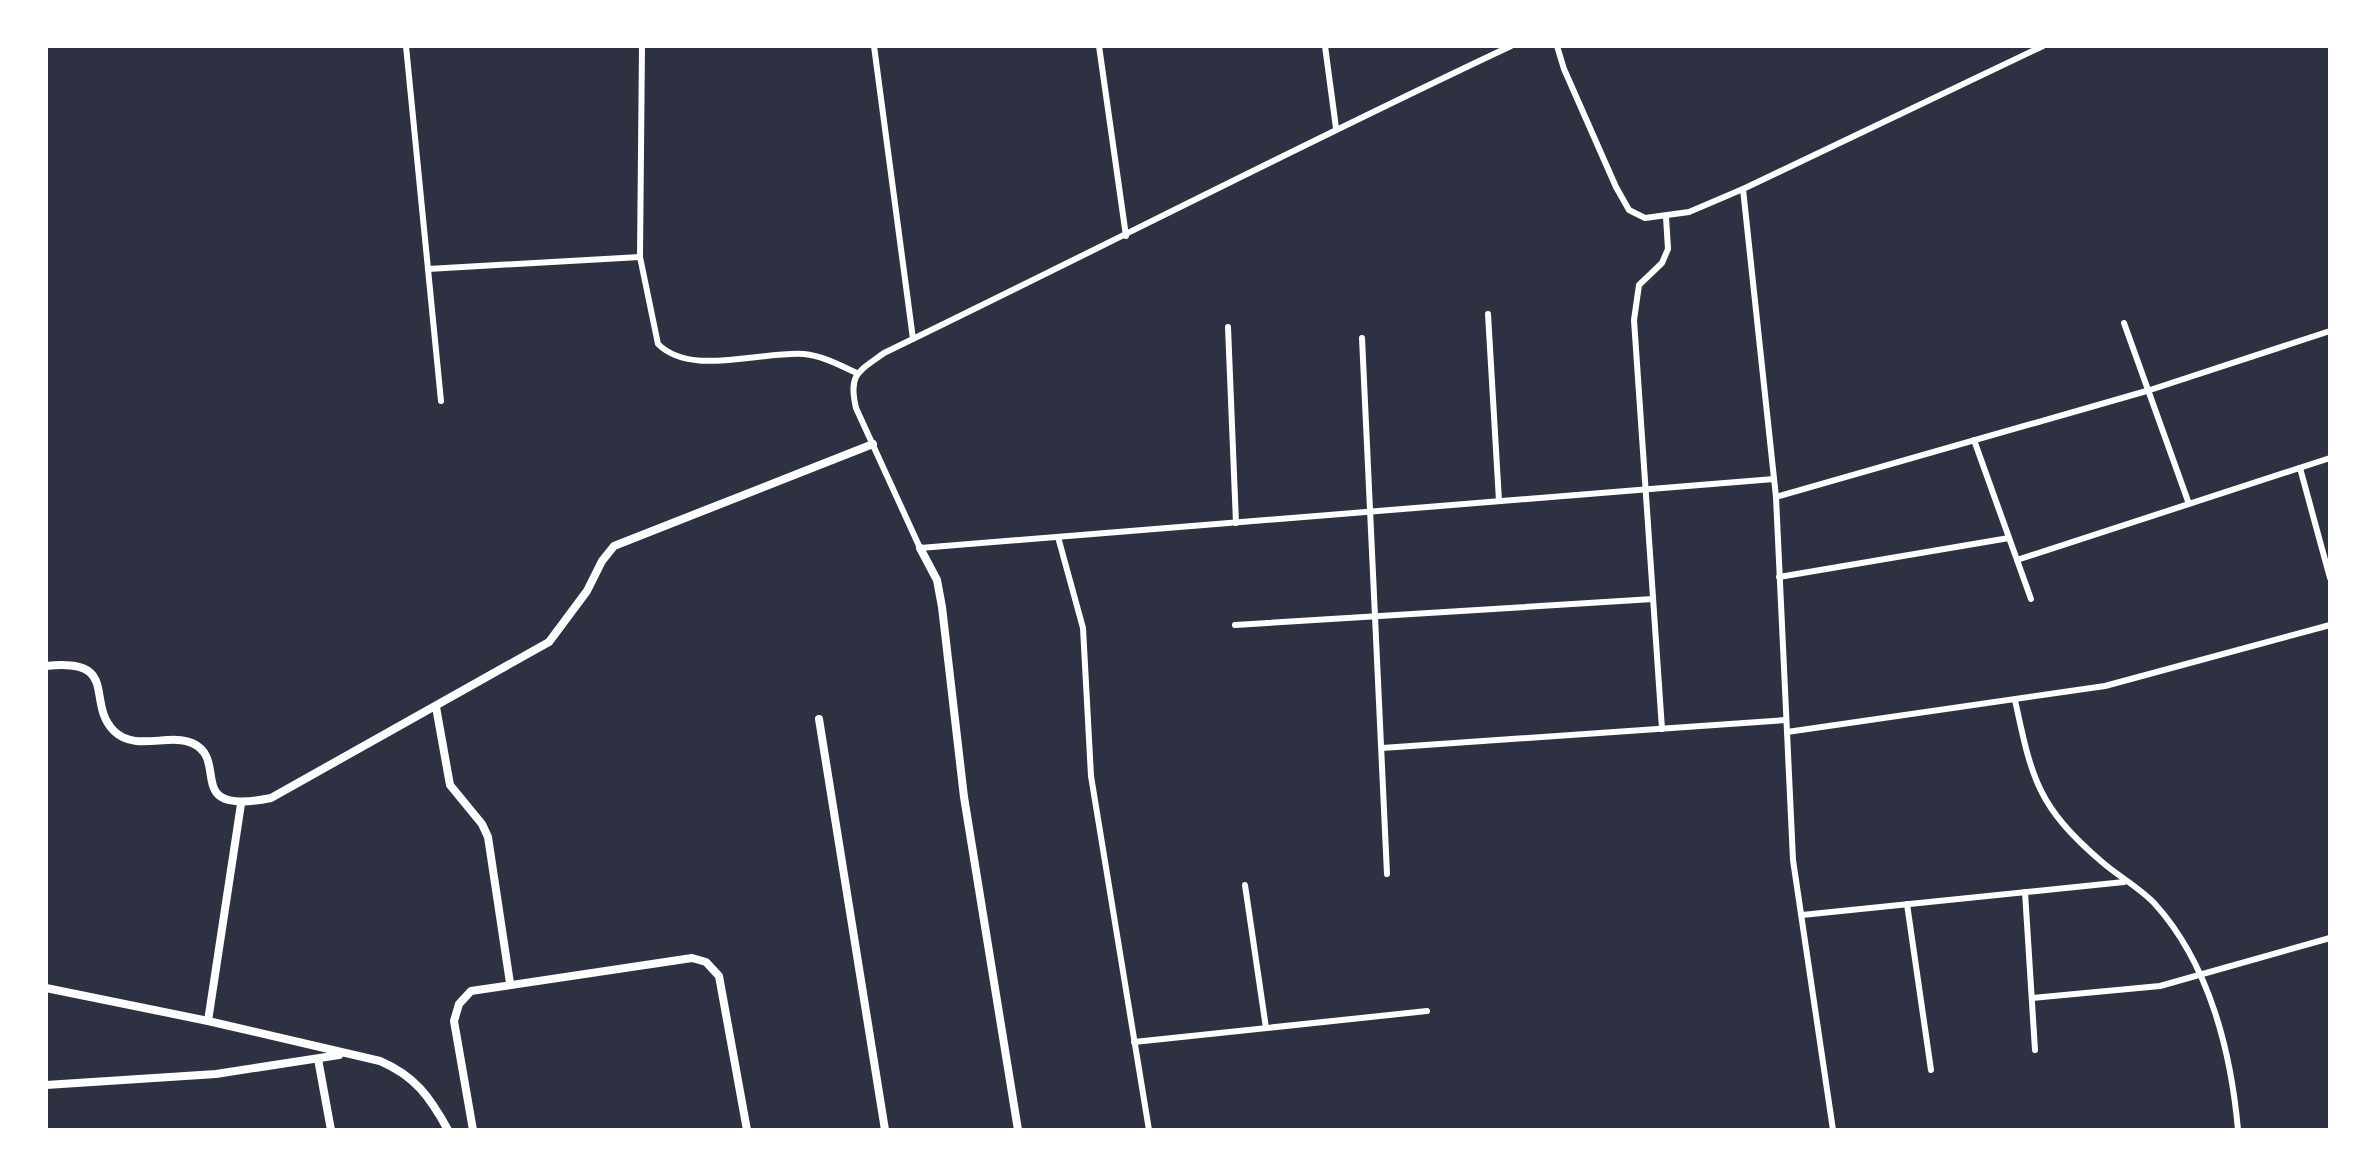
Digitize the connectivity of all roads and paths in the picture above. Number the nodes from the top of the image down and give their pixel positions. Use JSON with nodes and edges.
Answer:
{"nodes":[{"id":1,"x":406,"y":46,"type":"edge"},
{"id":2,"x":642,"y":46,"type":"edge"},
{"id":3,"x":874,"y":46,"type":"edge"},
{"id":4,"x":1099,"y":46,"type":"edge"},
{"id":5,"x":1325,"y":46,"type":"edge"},
{"id":6,"x":1511,"y":46,"type":"edge"},
{"id":7,"x":1557,"y":46,"type":"edge"},
{"id":8,"x":2043,"y":46,"type":"edge"},
{"id":9,"x":1336,"y":128,"type":"junction"},
{"id":10,"x":1743,"y":189,"type":"junction"},
{"id":11,"x":1666,"y":217,"type":"junction"},
{"id":12,"x":1126,"y":236,"type":"junction"},
{"id":13,"x":640,"y":257,"type":"junction"},
{"id":14,"x":428,"y":269,"type":"junction"},
{"id":15,"x":1488,"y":314,"type":"dead end"},
{"id":16,"x":2124,"y":323,"type":"dead end"},
{"id":17,"x":1228,"y":327,"type":"dead end"},
{"id":18,"x":2330,"y":331,"type":"edge"},
{"id":19,"x":1362,"y":338,"type":"dead end"},
{"id":20,"x":913,"y":339,"type":"junction"},
{"id":21,"x":857,"y":373,"type":"junction"},
{"id":22,"x":2150,"y":390,"type":"junction"},
{"id":23,"x":441,"y":401,"type":"dead end"},
{"id":24,"x":1974,"y":440,"type":"junction"},
{"id":25,"x":873,"y":444,"type":"junction"},
{"id":26,"x":2330,"y":458,"type":"edge"},
{"id":27,"x":2300,"y":468,"type":"junction"},
{"id":28,"x":1774,"y":479,"type":"junction"},
{"id":29,"x":1644,"y":489,"type":"junction"},
{"id":30,"x":1776,"y":497,"type":"junction"},
{"id":31,"x":1499,"y":501,"type":"junction"},
{"id":32,"x":2189,"y":504,"type":"junction"},
{"id":33,"x":1371,"y":512,"type":"junction"},
{"id":34,"x":1236,"y":523,"type":"junction"},
{"id":35,"x":1058,"y":537,"type":"junction"},
{"id":36,"x":2009,"y":538,"type":"junction"},
{"id":37,"x":920,"y":548,"type":"junction"},
{"id":38,"x":2017,"y":560,"type":"junction"},
{"id":39,"x":1779,"y":577,"type":"junction"},
{"id":40,"x":2330,"y":578,"type":"edge"},
{"id":41,"x":1653,"y":599,"type":"junction"},
{"id":42,"x":2031,"y":599,"type":"dead end"},
{"id":43,"x":1376,"y":616,"type":"junction"},
{"id":44,"x":1235,"y":625,"type":"dead end"},
{"id":45,"x":2330,"y":625,"type":"edge"},
{"id":46,"x":46,"y":666,"type":"edge"},
{"id":47,"x":2015,"y":700,"type":"junction"},
{"id":48,"x":436,"y":707,"type":"junction"},
{"id":49,"x":819,"y":719,"type":"dead end"},
{"id":50,"x":1786,"y":720,"type":"junction"},
{"id":51,"x":1662,"y":729,"type":"junction"},
{"id":52,"x":1787,"y":732,"type":"junction"},
{"id":53,"x":1382,"y":748,"type":"junction"},
{"id":54,"x":241,"y":804,"type":"junction"},
{"id":55,"x":1387,"y":874,"type":"dead end"},
{"id":56,"x":2124,"y":882,"type":"junction"},
{"id":57,"x":1245,"y":885,"type":"dead end"},
{"id":58,"x":2025,"y":892,"type":"junction"},
{"id":59,"x":1907,"y":904,"type":"junction"},
{"id":60,"x":1802,"y":915,"type":"junction"},
{"id":61,"x":2330,"y":938,"type":"edge"},
{"id":62,"x":2201,"y":975,"type":"junction"},
{"id":63,"x":510,"y":983,"type":"junction"},
{"id":64,"x":46,"y":988,"type":"edge"},
{"id":65,"x":2032,"y":998,"type":"junction"},
{"id":66,"x":1427,"y":1011,"type":"dead end"},
{"id":67,"x":208,"y":1021,"type":"junction"},
{"id":68,"x":1266,"y":1028,"type":"junction"},
{"id":69,"x":1134,"y":1042,"type":"junction"},
{"id":70,"x":2035,"y":1050,"type":"dead end"},
{"id":71,"x":343,"y":1054,"type":"junction"},
{"id":72,"x":318,"y":1059,"type":"junction"},
{"id":73,"x":1931,"y":1070,"type":"dead end"},
{"id":74,"x":46,"y":1085,"type":"edge"},
{"id":75,"x":1021,"y":1129,"type":"edge"},
{"id":76,"x":331,"y":1130,"type":"edge"},
{"id":77,"x":448,"y":1130,"type":"edge"},
{"id":78,"x":473,"y":1130,"type":"edge"},
{"id":79,"x":747,"y":1130,"type":"edge"},
{"id":80,"x":885,"y":1130,"type":"edge"},
{"id":81,"x":1149,"y":1130,"type":"edge"},
{"id":82,"x":1833,"y":1130,"type":"edge"},
{"id":83,"x":2238,"y":1130,"type":"edge"}],
"edges":[{"from":1,"to":14,"type":"lane"},
{"from":2,"to":13,"type":"lane"},
{"from":3,"to":20,"type":"lane"},
{"from":4,"to":12,"type":"lane"},
{"from":5,"to":9,"type":"lane"},
{"from":6,"to":9,"type":"lane"},
{"from":7,"to":11,"type":"lane"},
{"from":8,"to":10,"type":"lane"},
{"from":9,"to":12,"type":"lane"},
{"from":10,"to":11,"type":"lane"},
{"from":10,"to":28,"type":"lane"},
{"from":11,"to":29,"type":"lane"},
{"from":12,"to":20,"type":"lane"},
{"from":13,"to":14,"type":"lane"},
{"from":13,"to":21,"type":"lane"},
{"from":14,"to":23,"type":"lane"},
{"from":15,"to":31,"type":"lane"},
{"from":16,"to":22,"type":"lane"},
{"from":17,"to":34,"type":"lane"},
{"from":18,"to":22,"type":"lane"},
{"from":19,"to":33,"type":"lane"},
{"from":20,"to":21,"type":"lane"},
{"from":21,"to":25,"type":"lane"},
{"from":22,"to":24,"type":"lane"},
{"from":22,"to":32,"type":"lane"},
{"from":24,"to":30,"type":"lane"},
{"from":24,"to":36,"type":"lane"},
{"from":25,"to":37,"type":"lane"},
{"from":25,"to":48,"type":"street"},
{"from":26,"to":27,"type":"lane"},
{"from":27,"to":32,"type":"lane"},
{"from":27,"to":40,"type":"lane"},
{"from":28,"to":29,"type":"lane"},
{"from":28,"to":30,"type":"lane"},
{"from":29,"to":31,"type":"lane"},
{"from":29,"to":41,"type":"lane"},
{"from":30,"to":39,"type":"lane"},
{"from":31,"to":33,"type":"lane"},
{"from":32,"to":38,"type":"lane"},
{"from":33,"to":34,"type":"lane"},
{"from":33,"to":43,"type":"lane"},
{"from":34,"to":35,"type":"lane"},
{"from":35,"to":37,"type":"lane"},
{"from":35,"to":69,"type":"lane"},
{"from":36,"to":38,"type":"lane"},
{"from":36,"to":39,"type":"lane"},
{"from":37,"to":75,"type":"street"},
{"from":38,"to":42,"type":"lane"},
{"from":39,"to":50,"type":"lane"},
{"from":41,"to":43,"type":"lane"},
{"from":41,"to":51,"type":"lane"},
{"from":43,"to":44,"type":"lane"},
{"from":43,"to":53,"type":"lane"},
{"from":45,"to":47,"type":"lane"},
{"from":46,"to":54,"type":"street"},
{"from":47,"to":52,"type":"lane"},
{"from":47,"to":56,"type":"lane"},
{"from":48,"to":54,"type":"street"},
{"from":48,"to":63,"type":"street"},
{"from":49,"to":80,"type":"street"},
{"from":50,"to":51,"type":"lane"},
{"from":50,"to":52,"type":"lane"},
{"from":51,"to":53,"type":"lane"},
{"from":52,"to":60,"type":"lane"},
{"from":53,"to":55,"type":"lane"},
{"from":54,"to":67,"type":"street"},
{"from":56,"to":58,"type":"lane"},
{"from":56,"to":62,"type":"lane"},
{"from":57,"to":68,"type":"lane"},
{"from":58,"to":59,"type":"lane"},
{"from":58,"to":65,"type":"lane"},
{"from":59,"to":60,"type":"lane"},
{"from":59,"to":73,"type":"lane"},
{"from":60,"to":82,"type":"lane"},
{"from":61,"to":62,"type":"lane"},
{"from":62,"to":65,"type":"lane"},
{"from":62,"to":83,"type":"lane"},
{"from":63,"to":78,"type":"street"},
{"from":63,"to":79,"type":"street"},
{"from":64,"to":67,"type":"street"},
{"from":65,"to":70,"type":"lane"},
{"from":66,"to":68,"type":"lane"},
{"from":67,"to":71,"type":"street"},
{"from":68,"to":69,"type":"lane"},
{"from":69,"to":81,"type":"lane"},
{"from":71,"to":72,"type":"street"},
{"from":71,"to":77,"type":"street"},
{"from":72,"to":74,"type":"street"},
{"from":72,"to":76,"type":"street"}]}
